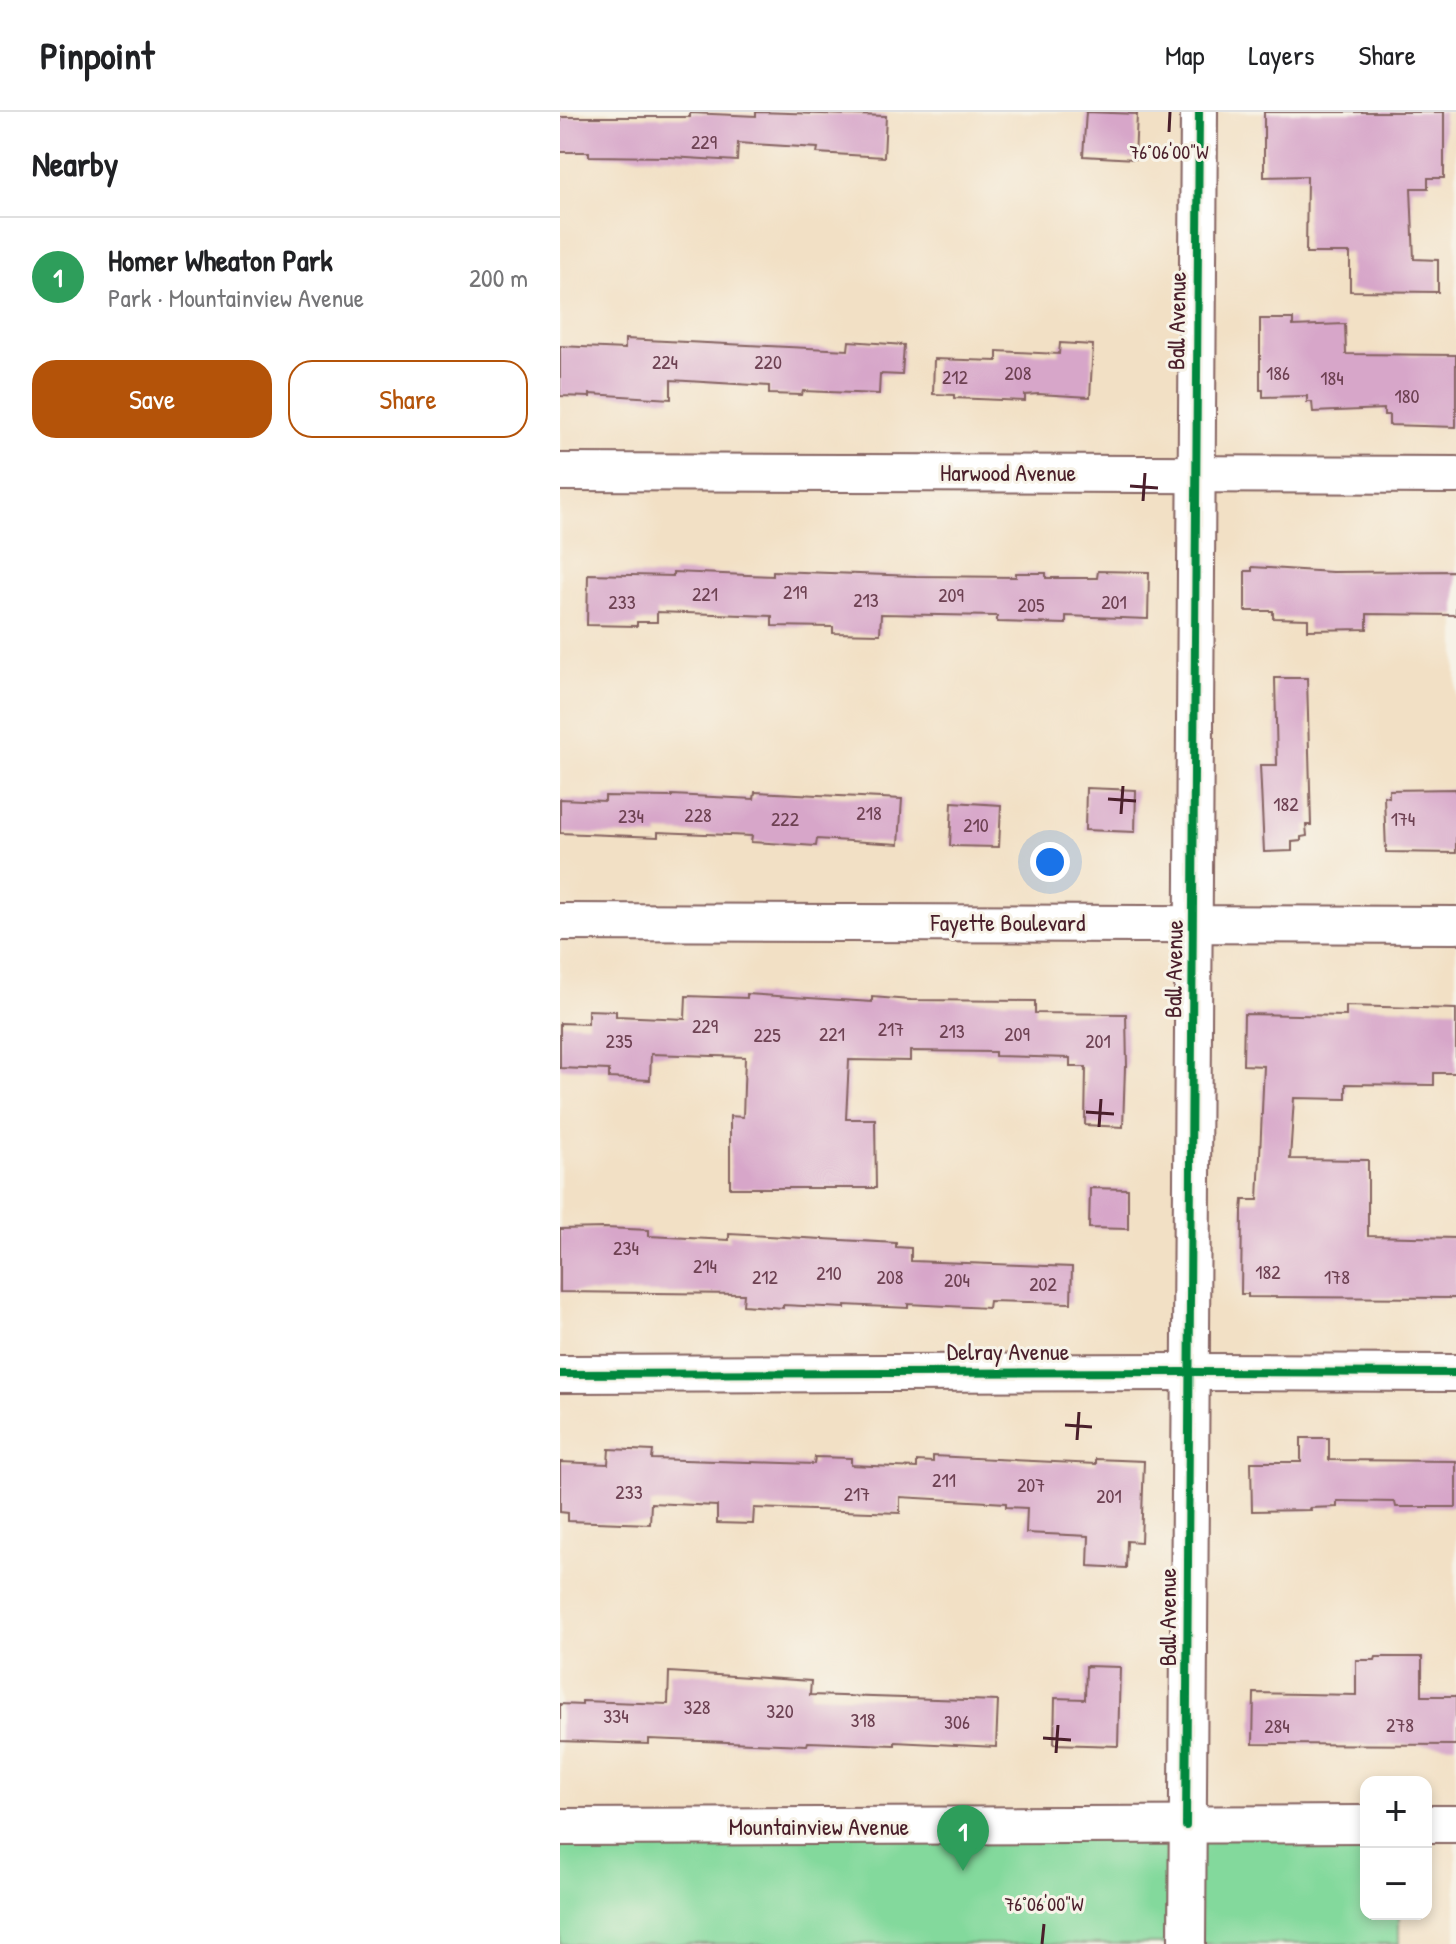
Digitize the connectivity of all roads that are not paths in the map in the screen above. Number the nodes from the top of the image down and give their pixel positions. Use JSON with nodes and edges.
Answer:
{"nodes":[{"id":1,"x":1199,"y":112,"type":"edge"},
{"id":2,"x":560,"y":472,"type":"edge"},
{"id":3,"x":1195,"y":473,"type":"junction"},
{"id":4,"x":1456,"y":475,"type":"edge"},
{"id":5,"x":560,"y":922,"type":"edge"},
{"id":6,"x":1195,"y":923,"type":"junction"},
{"id":7,"x":1456,"y":925,"type":"edge"},
{"id":8,"x":1189,"y":1372,"type":"junction"},
{"id":9,"x":1456,"y":1373,"type":"edge"},
{"id":10,"x":560,"y":1374,"type":"edge"},
{"id":11,"x":1360,"y":1824,"type":"edge"},
{"id":12,"x":1432,"y":1824,"type":"edge"},
{"id":13,"x":1456,"y":1824,"type":"edge"},
{"id":14,"x":1186,"y":1826,"type":"junction"},
{"id":15,"x":560,"y":1827,"type":"edge"},
{"id":16,"x":1187,"y":1944,"type":"edge"}],
"edges":[{"from":1,"to":3,"type":"street","name":"Ball Avenue"},
{"from":2,"to":3,"type":"street","name":"Harwood Avenue"},
{"from":3,"to":4,"type":"street","name":"Harwood Avenue"},
{"from":3,"to":6,"type":"street","name":"Ball Avenue"},
{"from":5,"to":6,"type":"street","name":"Fayette Boulevard"},
{"from":6,"to":7,"type":"street","name":"Fayette Boulevard"},
{"from":6,"to":8,"type":"street","name":"Ball Avenue"},
{"from":8,"to":9,"type":"street","name":"Delray Avenue"},
{"from":8,"to":10,"type":"street","name":"Delray Avenue"},
{"from":8,"to":14,"type":"street","name":"Ball Avenue"},
{"from":11,"to":14,"type":"street","name":"Mountainview Avenue"},
{"from":12,"to":13,"type":"street"},
{"from":14,"to":15,"type":"street","name":"Mountainview Avenue"},
{"from":14,"to":16,"type":"street","name":"Ball Avenue"}]}
